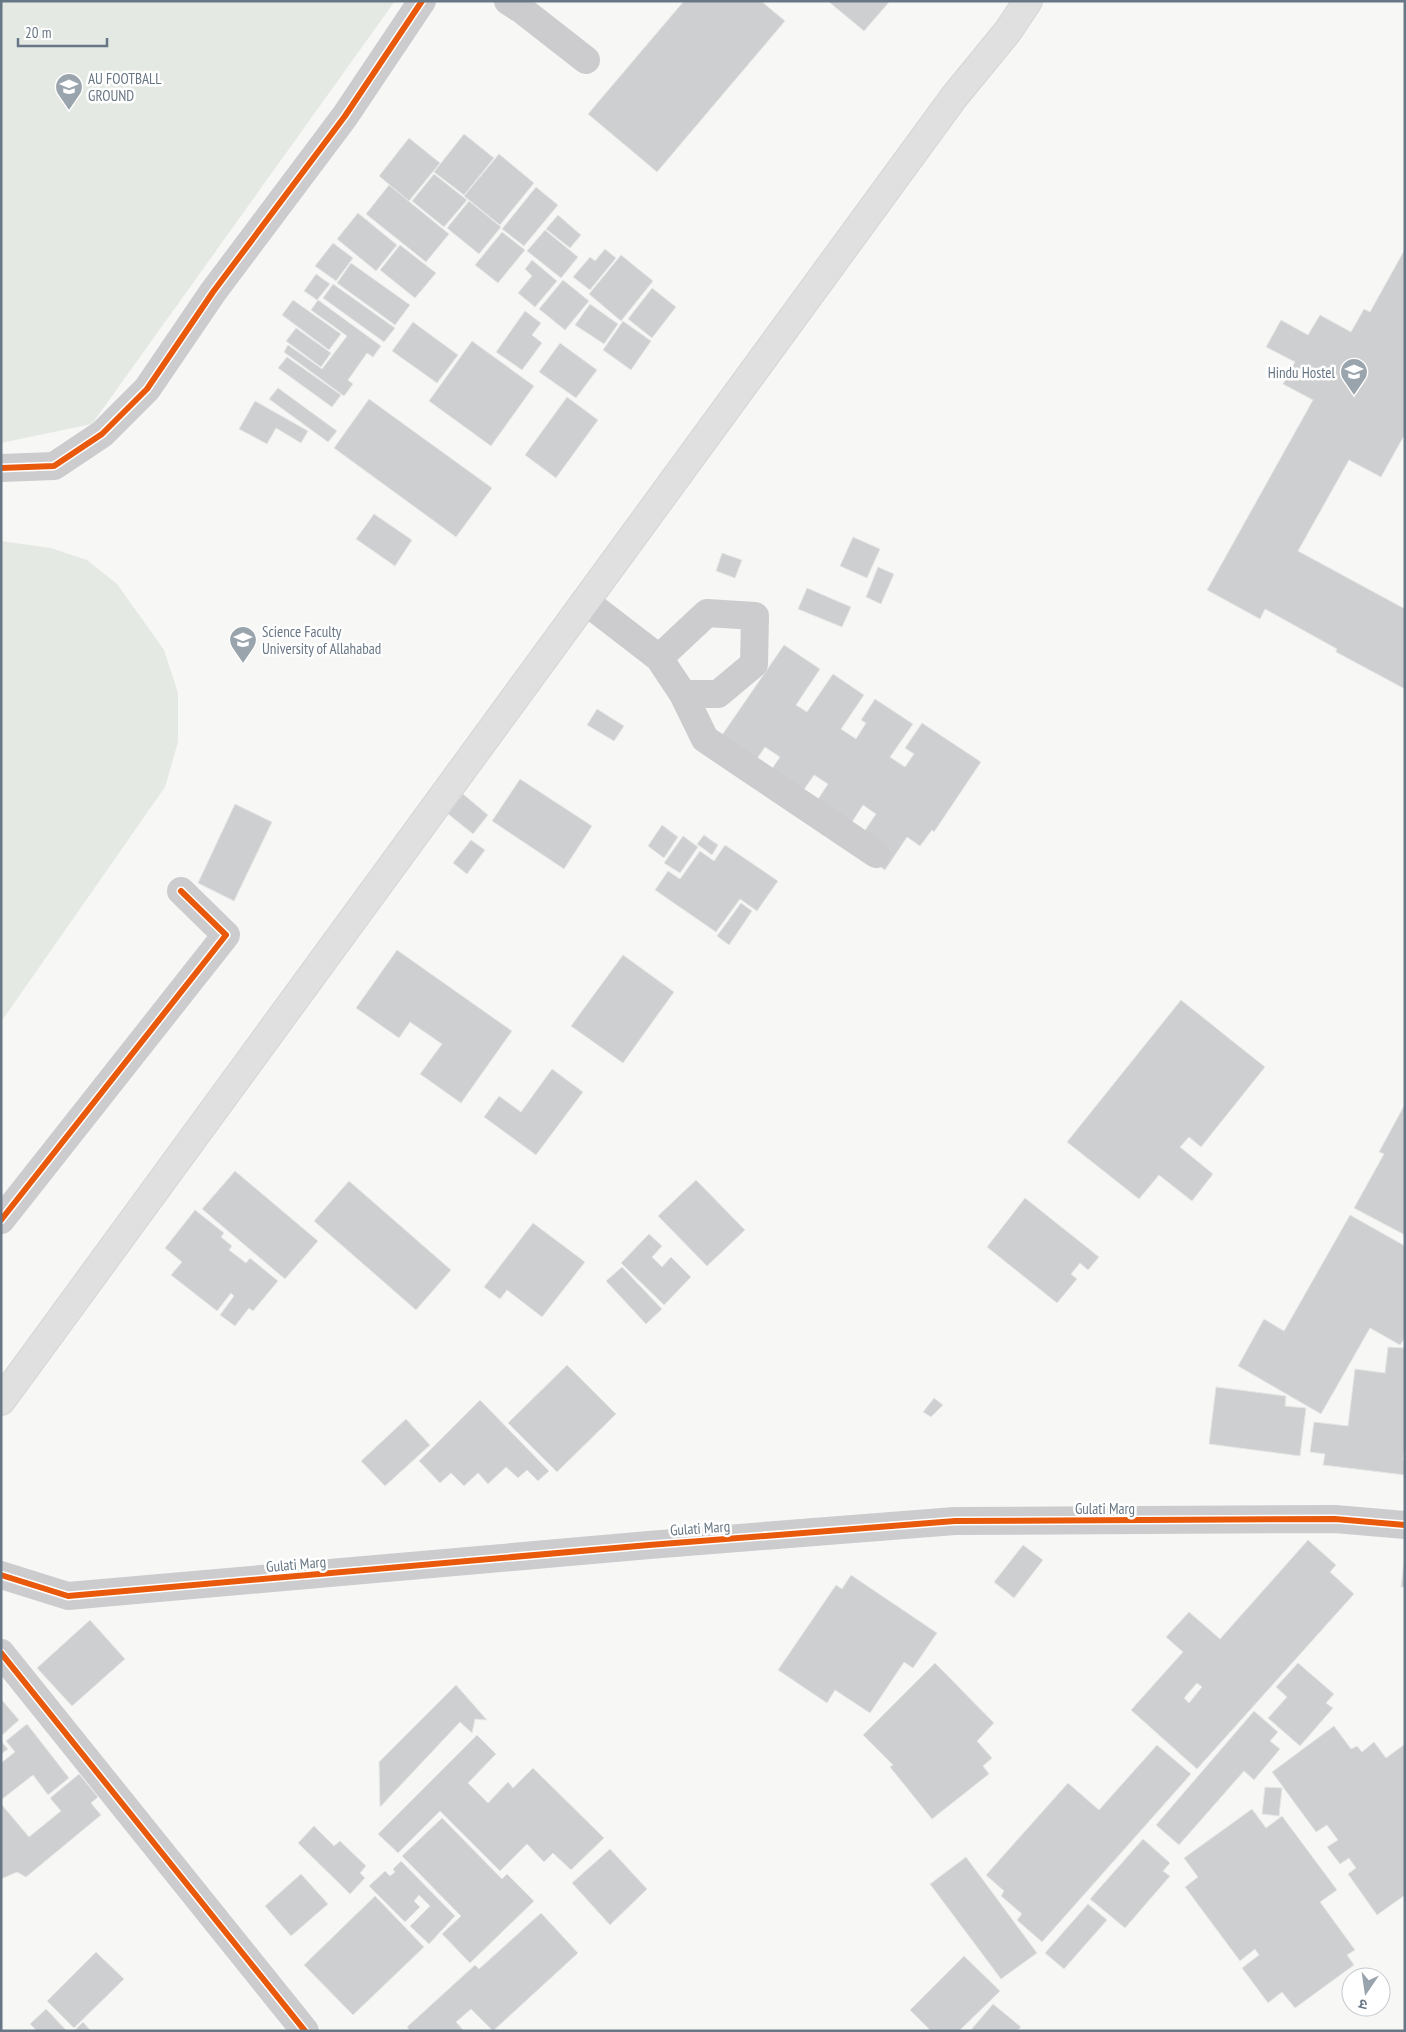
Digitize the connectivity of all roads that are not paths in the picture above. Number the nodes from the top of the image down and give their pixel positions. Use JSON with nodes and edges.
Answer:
{"nodes":[{"id":1,"x":422,"y":1,"type":"edge"},
{"id":2,"x":508,"y":1,"type":"edge"},
{"id":3,"x":1028,"y":1,"type":"edge"},
{"id":4,"x":1045,"y":1,"type":"edge"},
{"id":5,"x":1008,"y":32,"type":"junction"},
{"id":6,"x":586,"y":60,"type":"dead end"},
{"id":7,"x":1,"y":468,"type":"edge"},
{"id":8,"x":585,"y":601,"type":"junction"},
{"id":9,"x":659,"y":658,"type":"junction"},
{"id":10,"x":683,"y":694,"type":"junction"},
{"id":11,"x":876,"y":854,"type":"dead end"},
{"id":12,"x":182,"y":892,"type":"dead end"},
{"id":13,"x":1,"y":1220,"type":"edge"},
{"id":14,"x":1,"y":1402,"type":"edge"},
{"id":15,"x":1405,"y":1524,"type":"edge"},
{"id":16,"x":1,"y":1575,"type":"edge"},
{"id":17,"x":1,"y":1653,"type":"edge"},
{"id":18,"x":305,"y":2031,"type":"edge"}],
"edges":[{"from":1,"to":7,"type":"street"},
{"from":2,"to":6,"type":"street"},
{"from":3,"to":5,"type":"main road"},
{"from":4,"to":5,"type":"main road"},
{"from":5,"to":8,"type":"main road"},
{"from":8,"to":9,"type":"street"},
{"from":8,"to":14,"type":"main road"},
{"from":9,"to":10,"type":"street"},
{"from":9,"to":10,"type":"street"},
{"from":10,"to":11,"type":"street"},
{"from":12,"to":13,"type":"street"},
{"from":15,"to":16,"type":"street","name":"Gulati Marg"},
{"from":17,"to":18,"type":"street"}]}
